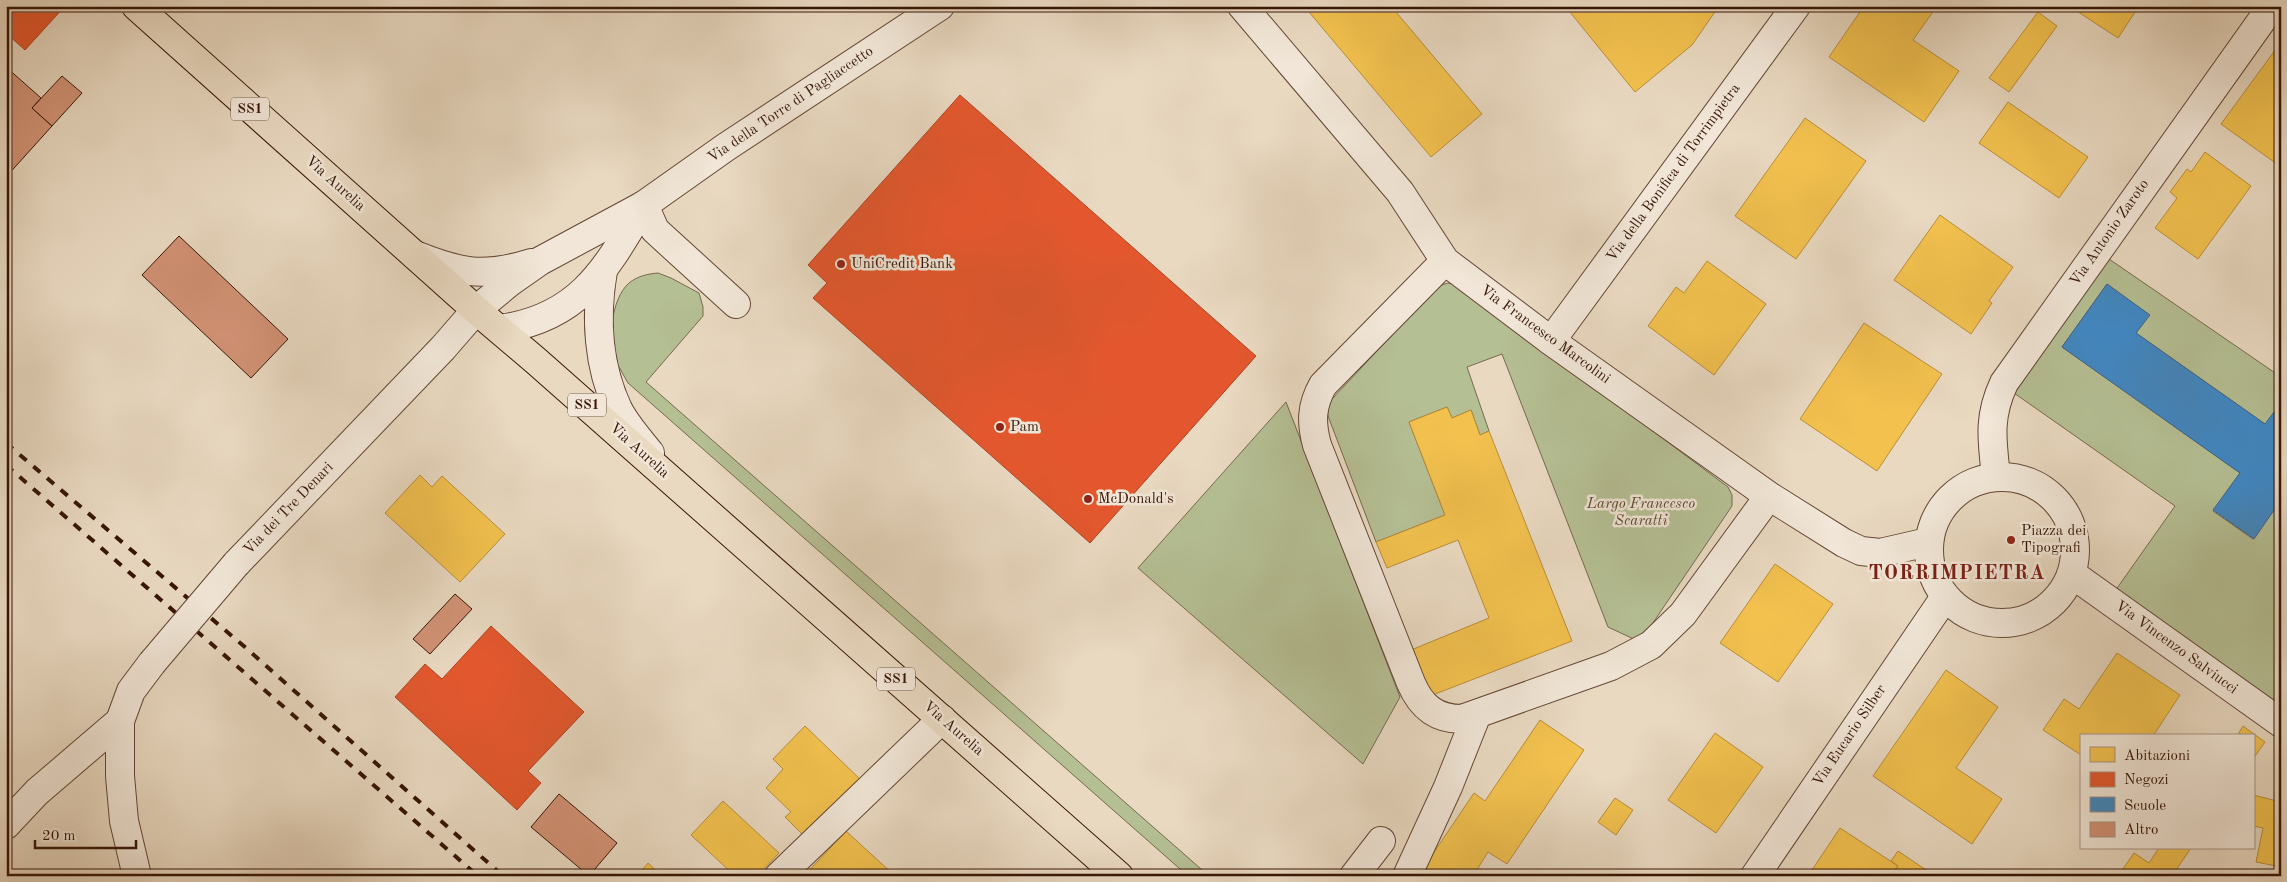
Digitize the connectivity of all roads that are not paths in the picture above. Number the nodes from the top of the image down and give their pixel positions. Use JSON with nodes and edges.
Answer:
{"nodes":[{"id":1,"x":136,"y":6,"type":"edge"},
{"id":2,"x":940,"y":6,"type":"edge"},
{"id":3,"x":1242,"y":6,"type":"edge"},
{"id":4,"x":1796,"y":6,"type":"edge"},
{"id":5,"x":2272,"y":6,"type":"edge"},
{"id":6,"x":644,"y":205,"type":"junction"},
{"id":7,"x":414,"y":254,"type":"junction"},
{"id":8,"x":540,"y":261,"type":"junction"},
{"id":9,"x":1444,"y":262,"type":"junction"},
{"id":10,"x":602,"y":270,"type":"junction"},
{"id":11,"x":736,"y":304,"type":"dead end"},
{"id":12,"x":476,"y":310,"type":"junction"},
{"id":13,"x":500,"y":329,"type":"junction"},
{"id":14,"x":1551,"y":341,"type":"junction"},
{"id":15,"x":1996,"y":476,"type":"junction"},
{"id":16,"x":673,"y":482,"type":"junction"},
{"id":17,"x":1769,"y":496,"type":"junction"},
{"id":18,"x":1928,"y":542,"type":"junction"},
{"id":19,"x":2072,"y":574,"type":"junction"},
{"id":20,"x":1945,"y":597,"type":"junction"},
{"id":21,"x":1477,"y":714,"type":"junction"},
{"id":22,"x":942,"y":719,"type":"junction"},
{"id":23,"x":120,"y":721,"type":"junction"},
{"id":24,"x":2281,"y":723,"type":"edge"},
{"id":25,"x":6,"y":825,"type":"edge"},
{"id":26,"x":1381,"y":841,"type":"dead end"},
{"id":27,"x":137,"y":876,"type":"edge"},
{"id":28,"x":779,"y":876,"type":"edge"},
{"id":29,"x":1119,"y":876,"type":"edge"},
{"id":30,"x":1354,"y":876,"type":"edge"},
{"id":31,"x":1407,"y":876,"type":"edge"},
{"id":32,"x":1755,"y":876,"type":"edge"}],
"edges":[{"from":1,"to":7,"type":"main road","name":"Via Aurelia","number":"SS1"},
{"from":2,"to":6,"type":"street","name":"Via della Torre di Pagliaccetto"},
{"from":3,"to":9,"type":"street","name":"Via Francesco Marcolini"},
{"from":4,"to":14,"type":"street","name":"Via della Bonifica di Torrimpietra"},
{"from":5,"to":15,"type":"street","name":"Via Antonio Zaroto"},
{"from":6,"to":8,"type":"street","name":"Via della Torre di Pagliaccetto"},
{"from":6,"to":10,"type":"street","name":"Via della Torre di Pagliaccetto"},
{"from":6,"to":11,"type":"street"},
{"from":7,"to":8,"type":"street","name":"Via della Torre di Pagliaccetto"},
{"from":7,"to":12,"type":"main road","name":"Via Aurelia","number":"SS1"},
{"from":8,"to":12,"type":"street","name":"Via della Torre di Pagliaccetto"},
{"from":9,"to":14,"type":"street","name":"Via Francesco Marcolini"},
{"from":9,"to":21,"type":"street"},
{"from":10,"to":13,"type":"street","name":"Via della Torre di Pagliaccetto"},
{"from":10,"to":16,"type":"street","name":"Via della Torre di Pagliaccetto"},
{"from":12,"to":13,"type":"main road","name":"Via Aurelia","number":"SS1"},
{"from":12,"to":23,"type":"street","name":"Via dei Tre Denari","bridge":true},
{"from":13,"to":16,"type":"main road","name":"Via Aurelia","number":"SS1"},
{"from":14,"to":17,"type":"street","name":"Via Francesco Marcolini"},
{"from":15,"to":18,"type":"street"},
{"from":15,"to":19,"type":"street"},
{"from":16,"to":22,"type":"main road","name":"Via Aurelia","number":"SS1"},
{"from":17,"to":18,"type":"street","name":"Via Francesco Marcolini"},
{"from":17,"to":21,"type":"street"},
{"from":18,"to":20,"type":"street"},
{"from":19,"to":20,"type":"street"},
{"from":19,"to":24,"type":"street","name":"Via Vincenzo Salviucci"},
{"from":20,"to":32,"type":"street","name":"Via Eucario Silber"},
{"from":21,"to":31,"type":"street"},
{"from":22,"to":28,"type":"street"},
{"from":22,"to":29,"type":"main road","name":"Via Aurelia","number":"SS1"},
{"from":23,"to":25,"type":"street"},
{"from":23,"to":27,"type":"street"},
{"from":26,"to":30,"type":"street"}]}
